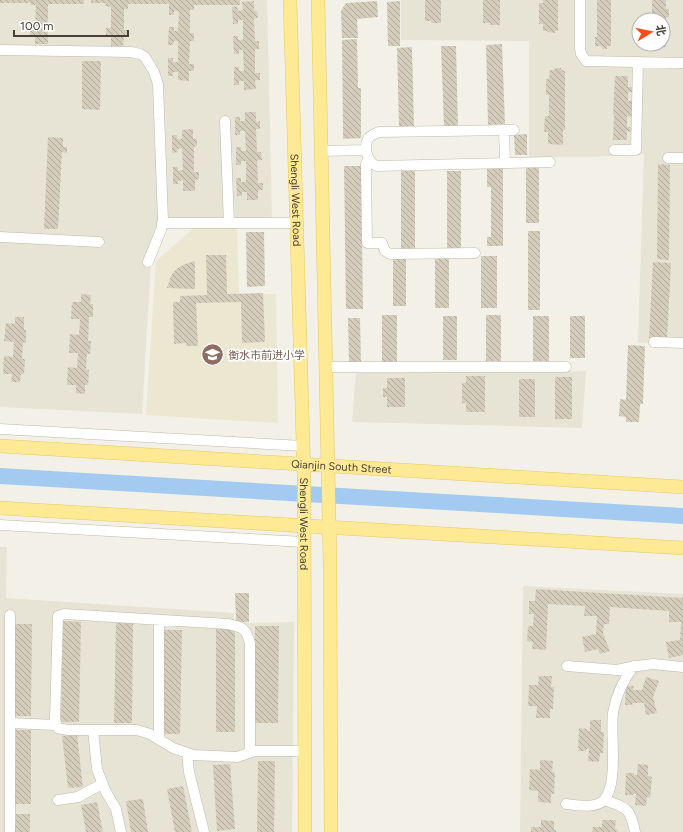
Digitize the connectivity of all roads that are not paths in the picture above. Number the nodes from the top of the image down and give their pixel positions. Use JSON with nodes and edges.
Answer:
{"nodes":[{"id":1,"x":290,"y":0,"type":"edge"},
{"id":2,"x":318,"y":0,"type":"edge"},
{"id":3,"x":580,"y":0,"type":"edge"},
{"id":4,"x":0,"y":50,"type":"edge"},
{"id":5,"x":638,"y":62,"type":"junction"},
{"id":6,"x":683,"y":63,"type":"edge"},
{"id":7,"x":225,"y":121,"type":"dead end"},
{"id":8,"x":614,"y":150,"type":"dead end"},
{"id":9,"x":322,"y":151,"type":"junction"},
{"id":10,"x":367,"y":154,"type":"junction"},
{"id":11,"x":668,"y":158,"type":"dead end"},
{"id":12,"x":683,"y":158,"type":"edge"},
{"id":13,"x":550,"y":162,"type":"dead end"},
{"id":14,"x":505,"y":163,"type":"junction"},
{"id":15,"x":162,"y":223,"type":"junction"},
{"id":16,"x":229,"y":223,"type":"junction"},
{"id":17,"x":296,"y":223,"type":"junction"},
{"id":18,"x":0,"y":237,"type":"edge"},
{"id":19,"x":99,"y":242,"type":"dead end"},
{"id":20,"x":475,"y":253,"type":"dead end"},
{"id":21,"x":148,"y":262,"type":"dead end"},
{"id":22,"x":654,"y":342,"type":"dead end"},
{"id":23,"x":683,"y":343,"type":"edge"},
{"id":24,"x":326,"y":367,"type":"junction"},
{"id":25,"x":566,"y":367,"type":"dead end"},
{"id":26,"x":0,"y":429,"type":"edge"},
{"id":27,"x":0,"y":446,"type":"edge"},
{"id":28,"x":303,"y":446,"type":"junction"},
{"id":29,"x":304,"y":471,"type":"junction"},
{"id":30,"x":328,"y":471,"type":"junction"},
{"id":31,"x":683,"y":487,"type":"edge"},
{"id":32,"x":0,"y":508,"type":"edge"},
{"id":33,"x":0,"y":525,"type":"edge"},
{"id":34,"x":304,"y":526,"type":"junction"},
{"id":35,"x":329,"y":527,"type":"junction"},
{"id":36,"x":304,"y":542,"type":"junction"},
{"id":37,"x":683,"y":548,"type":"edge"},
{"id":38,"x":10,"y":615,"type":"dead end"},
{"id":39,"x":159,"y":620,"type":"junction"},
{"id":40,"x":567,"y":666,"type":"dead end"},
{"id":41,"x":634,"y":666,"type":"junction"},
{"id":42,"x":683,"y":667,"type":"edge"},
{"id":43,"x":10,"y":723,"type":"junction"},
{"id":44,"x":56,"y":725,"type":"junction"},
{"id":45,"x":94,"y":730,"type":"junction"},
{"id":46,"x":158,"y":739,"type":"junction"},
{"id":47,"x":305,"y":751,"type":"junction"},
{"id":48,"x":187,"y":753,"type":"junction"},
{"id":49,"x":250,"y":753,"type":"junction"},
{"id":50,"x":102,"y":784,"type":"junction"},
{"id":51,"x":58,"y":800,"type":"dead end"},
{"id":52,"x":604,"y":800,"type":"junction"},
{"id":53,"x":566,"y":804,"type":"dead end"},
{"id":54,"x":10,"y":832,"type":"edge"},
{"id":55,"x":122,"y":832,"type":"edge"},
{"id":56,"x":204,"y":832,"type":"edge"},
{"id":57,"x":305,"y":832,"type":"edge"},
{"id":58,"x":330,"y":832,"type":"edge"},
{"id":59,"x":635,"y":832,"type":"edge"}],
"edges":[{"from":1,"to":17,"type":"main road","name":"Shengli West Road"},
{"from":2,"to":9,"type":"main road"},
{"from":3,"to":5,"type":"street"},
{"from":4,"to":15,"type":"street"},
{"from":5,"to":6,"type":"street"},
{"from":5,"to":8,"type":"street"},
{"from":7,"to":16,"type":"street"},
{"from":9,"to":10,"type":"street"},
{"from":9,"to":24,"type":"main road"},
{"from":10,"to":14,"type":"street"},
{"from":10,"to":14,"type":"street"},
{"from":10,"to":20,"type":"street"},
{"from":11,"to":12,"type":"street"},
{"from":13,"to":14,"type":"street"},
{"from":15,"to":16,"type":"street"},
{"from":15,"to":21,"type":"street"},
{"from":16,"to":17,"type":"street"},
{"from":17,"to":28,"type":"main road","name":"Shengli West Road"},
{"from":18,"to":19,"type":"street"},
{"from":22,"to":23,"type":"street"},
{"from":24,"to":25,"type":"street"},
{"from":24,"to":30,"type":"main road"},
{"from":26,"to":28,"type":"street"},
{"from":27,"to":29,"type":"main road","name":"Qianjin South Street"},
{"from":28,"to":29,"type":"main road","name":"Shengli West Road"},
{"from":29,"to":30,"type":"main road","name":"Qianjin South Street"},
{"from":29,"to":34,"type":"main road","name":"Shengli West Road"},
{"from":30,"to":31,"type":"main road","name":"Qianjin South Street"},
{"from":30,"to":35,"type":"main road"},
{"from":32,"to":34,"type":"main road"},
{"from":33,"to":36,"type":"street"},
{"from":34,"to":35,"type":"main road"},
{"from":34,"to":36,"type":"main road","name":"Shengli West Road"},
{"from":35,"to":37,"type":"main road"},
{"from":35,"to":58,"type":"main road"},
{"from":36,"to":47,"type":"main road","name":"Shengli West Road"},
{"from":38,"to":43,"type":"street"},
{"from":39,"to":44,"type":"street"},
{"from":39,"to":46,"type":"street"},
{"from":39,"to":49,"type":"street"},
{"from":40,"to":41,"type":"street"},
{"from":41,"to":42,"type":"street"},
{"from":41,"to":52,"type":"street"},
{"from":43,"to":44,"type":"street"},
{"from":43,"to":54,"type":"street"},
{"from":44,"to":45,"type":"street"},
{"from":45,"to":46,"type":"street"},
{"from":45,"to":50,"type":"street"},
{"from":46,"to":48,"type":"street"},
{"from":47,"to":49,"type":"street"},
{"from":47,"to":57,"type":"main road","name":"Shengli West Road"},
{"from":48,"to":49,"type":"street"},
{"from":48,"to":56,"type":"street"},
{"from":50,"to":51,"type":"street"},
{"from":50,"to":55,"type":"street"},
{"from":52,"to":53,"type":"street"},
{"from":52,"to":59,"type":"street"}]}
